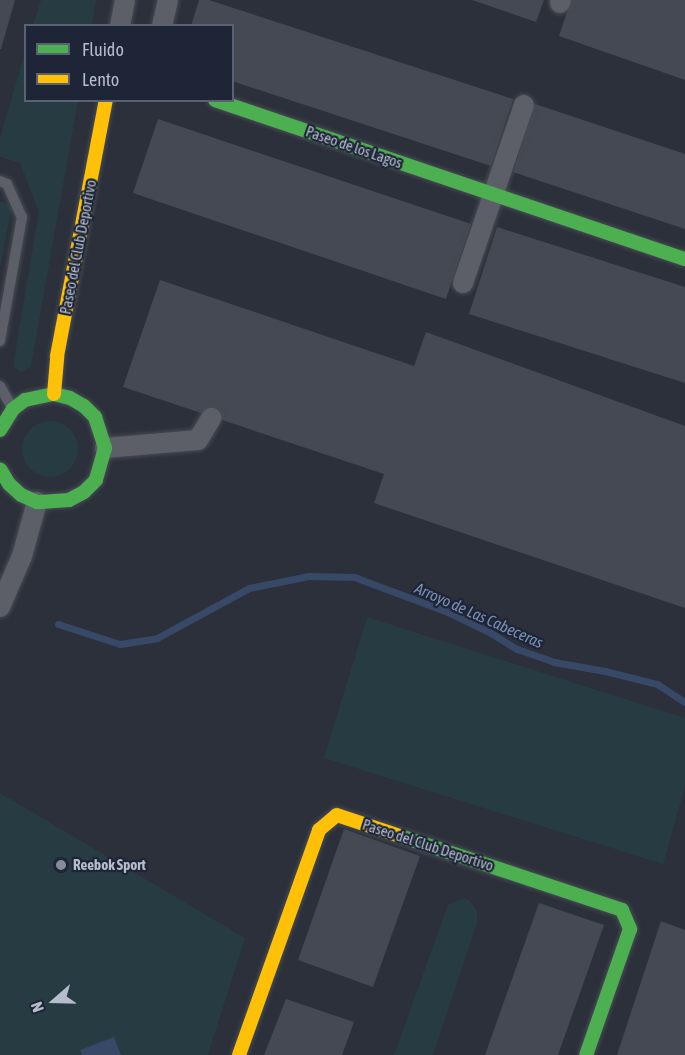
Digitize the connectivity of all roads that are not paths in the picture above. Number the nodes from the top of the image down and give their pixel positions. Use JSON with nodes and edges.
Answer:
{"nodes":[{"id":1,"x":125,"y":0,"type":"edge"},
{"id":2,"x":168,"y":0,"type":"edge"},
{"id":3,"x":120,"y":24,"type":"edge"},
{"id":4,"x":162,"y":24,"type":"edge"},
{"id":5,"x":106,"y":102,"type":"edge"},
{"id":6,"x":221,"y":102,"type":"edge"},
{"id":7,"x":524,"y":105,"type":"dead end"},
{"id":8,"x":0,"y":181,"type":"edge"},
{"id":9,"x":493,"y":194,"type":"junction"},
{"id":10,"x":685,"y":259,"type":"edge"},
{"id":11,"x":463,"y":283,"type":"dead end"},
{"id":12,"x":0,"y":341,"type":"edge"},
{"id":13,"x":0,"y":386,"type":"edge"},
{"id":14,"x":54,"y":394,"type":"junction"},
{"id":15,"x":13,"y":409,"type":"junction"},
{"id":16,"x":211,"y":418,"type":"dead end"},
{"id":17,"x":0,"y":430,"type":"edge"},
{"id":18,"x":105,"y":448,"type":"junction"},
{"id":19,"x":0,"y":469,"type":"edge"},
{"id":20,"x":37,"y":502,"type":"junction"},
{"id":21,"x":0,"y":607,"type":"edge"},
{"id":22,"x":239,"y":1055,"type":"edge"},
{"id":23,"x":586,"y":1055,"type":"edge"}],
"edges":[{"from":1,"to":3,"type":"street"},
{"from":2,"to":4,"type":"street"},
{"from":5,"to":14,"type":"street","name":"Paseo del Club Deportivo"},
{"from":6,"to":9,"type":"street","name":"Paseo de los Lagos"},
{"from":7,"to":9,"type":"street"},
{"from":8,"to":12,"type":"lane"},
{"from":9,"to":10,"type":"street","name":"Paseo de los Lagos"},
{"from":9,"to":11,"type":"street"},
{"from":13,"to":15,"type":"lane"},
{"from":14,"to":15,"type":"street"},
{"from":14,"to":18,"type":"street"},
{"from":15,"to":17,"type":"street"},
{"from":16,"to":18,"type":"street"},
{"from":18,"to":20,"type":"street"},
{"from":19,"to":20,"type":"street"},
{"from":20,"to":21,"type":"street"},
{"from":22,"to":23,"type":"street","name":"Paseo del Club Deportivo"}]}
